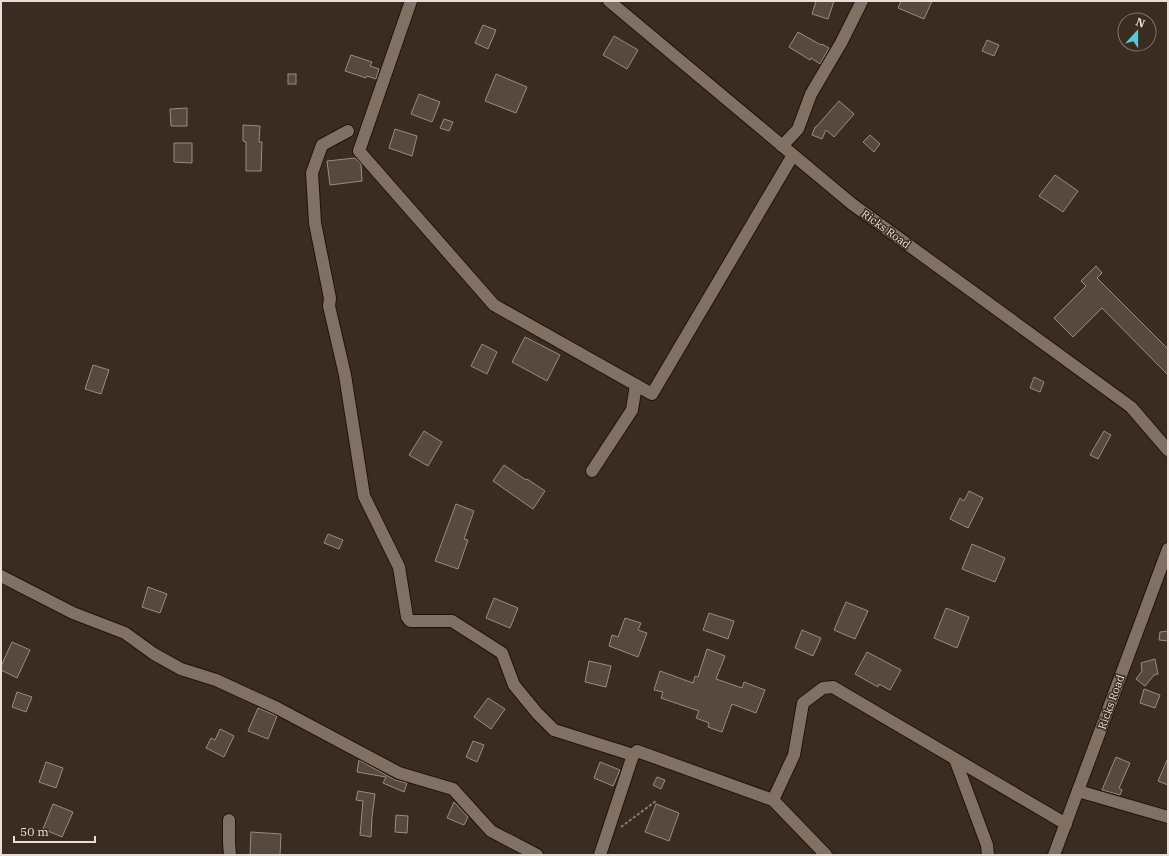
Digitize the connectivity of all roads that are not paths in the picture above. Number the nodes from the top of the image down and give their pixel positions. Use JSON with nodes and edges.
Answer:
{"nodes":[{"id":1,"x":411,"y":1,"type":"edge"},
{"id":2,"x":609,"y":1,"type":"edge"},
{"id":3,"x":862,"y":1,"type":"edge"},
{"id":4,"x":348,"y":131,"type":"dead end"},
{"id":5,"x":782,"y":146,"type":"junction"},
{"id":6,"x":793,"y":155,"type":"junction"},
{"id":7,"x":636,"y":385,"type":"junction"},
{"id":8,"x":1168,"y":450,"type":"edge"},
{"id":9,"x":592,"y":471,"type":"dead end"},
{"id":10,"x":1168,"y":549,"type":"edge"},
{"id":11,"x":1,"y":576,"type":"edge"},
{"id":12,"x":633,"y":755,"type":"junction"},
{"id":13,"x":955,"y":759,"type":"junction"},
{"id":14,"x":1078,"y":791,"type":"junction"},
{"id":15,"x":773,"y":800,"type":"junction"},
{"id":16,"x":1168,"y":817,"type":"edge"},
{"id":17,"x":229,"y":820,"type":"dead end"},
{"id":18,"x":1066,"y":824,"type":"junction"},
{"id":19,"x":230,"y":855,"type":"edge"},
{"id":20,"x":537,"y":855,"type":"edge"},
{"id":21,"x":600,"y":855,"type":"edge"},
{"id":22,"x":826,"y":855,"type":"edge"},
{"id":23,"x":988,"y":855,"type":"edge"},
{"id":24,"x":1054,"y":855,"type":"edge"}],
"edges":[{"from":1,"to":7,"type":"street"},
{"from":2,"to":5,"type":"street","name":"Ricks Road"},
{"from":3,"to":5,"type":"street"},
{"from":4,"to":12,"type":"street"},
{"from":5,"to":6,"type":"street","name":"Ricks Road"},
{"from":6,"to":7,"type":"street"},
{"from":6,"to":8,"type":"street","name":"Ricks Road"},
{"from":7,"to":9,"type":"street"},
{"from":10,"to":14,"type":"street","name":"Ricks Road"},
{"from":11,"to":20,"type":"street"},
{"from":12,"to":15,"type":"street"},
{"from":12,"to":21,"type":"street"},
{"from":13,"to":15,"type":"street"},
{"from":13,"to":18,"type":"street"},
{"from":13,"to":23,"type":"street"},
{"from":14,"to":16,"type":"street"},
{"from":14,"to":18,"type":"street","name":"Ricks Road"},
{"from":15,"to":22,"type":"street"},
{"from":17,"to":19,"type":"street"},
{"from":18,"to":24,"type":"street","name":"Ricks Road"}]}
